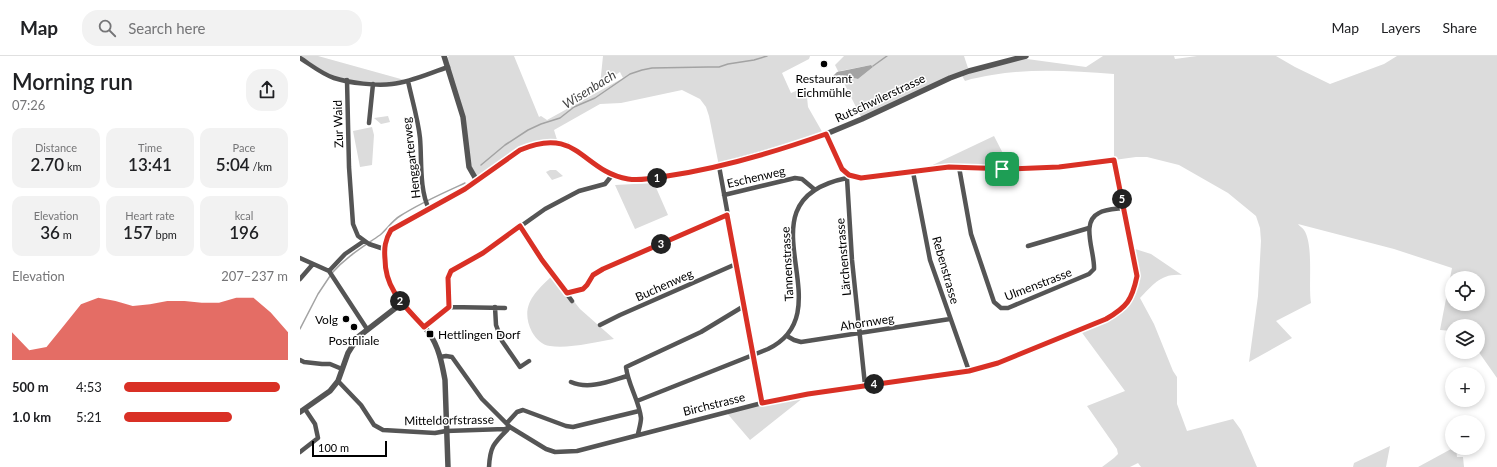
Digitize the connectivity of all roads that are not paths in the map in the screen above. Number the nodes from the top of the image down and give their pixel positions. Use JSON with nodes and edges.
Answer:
{"nodes":[{"id":1,"x":444,"y":56,"type":"edge"},
{"id":2,"x":1026,"y":56,"type":"edge"},
{"id":3,"x":300,"y":58,"type":"edge"},
{"id":4,"x":448,"y":66,"type":"junction"},
{"id":5,"x":347,"y":80,"type":"junction"},
{"id":6,"x":408,"y":81,"type":"junction"},
{"id":7,"x":373,"y":84,"type":"junction"},
{"id":8,"x":369,"y":123,"type":"dead end"},
{"id":9,"x":826,"y":134,"type":"junction"},
{"id":10,"x":719,"y":166,"type":"junction"},
{"id":11,"x":959,"y":167,"type":"junction"},
{"id":12,"x":913,"y":172,"type":"junction"},
{"id":13,"x":613,"y":174,"type":"junction"},
{"id":14,"x":848,"y":177,"type":"junction"},
{"id":15,"x":477,"y":181,"type":"junction"},
{"id":16,"x":814,"y":189,"type":"junction"},
{"id":17,"x":724,"y":195,"type":"junction"},
{"id":18,"x":428,"y":207,"type":"junction"},
{"id":19,"x":1124,"y":208,"type":"junction"},
{"id":20,"x":727,"y":215,"type":"junction"},
{"id":21,"x":520,"y":226,"type":"junction"},
{"id":22,"x":1089,"y":228,"type":"junction"},
{"id":23,"x":367,"y":242,"type":"junction"},
{"id":24,"x":1028,"y":246,"type":"dead end"},
{"id":25,"x":384,"y":249,"type":"junction"},
{"id":26,"x":300,"y":258,"type":"edge"},
{"id":27,"x":313,"y":264,"type":"junction"},
{"id":28,"x":736,"y":264,"type":"junction"},
{"id":29,"x":330,"y":274,"type":"junction"},
{"id":30,"x":300,"y":279,"type":"edge"},
{"id":31,"x":567,"y":293,"type":"junction"},
{"id":32,"x":572,"y":301,"type":"dead end"},
{"id":33,"x":402,"y":303,"type":"junction"},
{"id":34,"x":744,"y":306,"type":"junction"},
{"id":35,"x":449,"y":307,"type":"junction"},
{"id":36,"x":495,"y":307,"type":"junction"},
{"id":37,"x":505,"y":308,"type":"dead end"},
{"id":38,"x":950,"y":319,"type":"junction"},
{"id":39,"x":600,"y":325,"type":"dead end"},
{"id":40,"x":424,"y":327,"type":"junction"},
{"id":41,"x":367,"y":329,"type":"junction"},
{"id":42,"x":860,"y":333,"type":"junction"},
{"id":43,"x":787,"y":336,"type":"junction"},
{"id":44,"x":753,"y":355,"type":"junction"},
{"id":45,"x":440,"y":357,"type":"junction"},
{"id":46,"x":300,"y":360,"type":"edge"},
{"id":47,"x":529,"y":361,"type":"dead end"},
{"id":48,"x":342,"y":369,"type":"junction"},
{"id":49,"x":969,"y":371,"type":"junction"},
{"id":50,"x":627,"y":376,"type":"junction"},
{"id":51,"x":338,"y":381,"type":"junction"},
{"id":52,"x":571,"y":382,"type":"dead end"},
{"id":53,"x":865,"y":385,"type":"junction"},
{"id":54,"x":637,"y":401,"type":"junction"},
{"id":55,"x":762,"y":403,"type":"junction"},
{"id":56,"x":303,"y":410,"type":"edge"},
{"id":57,"x":638,"y":411,"type":"junction"},
{"id":58,"x":509,"y":425,"type":"junction"},
{"id":59,"x":446,"y":431,"type":"junction"},
{"id":60,"x":638,"y":434,"type":"junction"},
{"id":61,"x":300,"y":452,"type":"edge"},
{"id":62,"x":448,"y":467,"type":"edge"},
{"id":63,"x":489,"y":467,"type":"edge"}],
"edges":[{"from":1,"to":4,"type":"street"},
{"from":2,"to":9,"type":"street","name":"Rutschwilerstrasse"},
{"from":3,"to":5,"type":"street"},
{"from":4,"to":6,"type":"street"},
{"from":4,"to":15,"type":"street"},
{"from":5,"to":7,"type":"street"},
{"from":5,"to":23,"type":"street","name":"Zur Waid"},
{"from":6,"to":7,"type":"street"},
{"from":6,"to":18,"type":"street","name":"Henggarterweg"},
{"from":7,"to":8,"type":"street"},
{"from":9,"to":10,"type":"street","name":"Rutschwilerstrasse"},
{"from":9,"to":14,"type":"street"},
{"from":10,"to":13,"type":"street","name":"Rutschwilerstrasse"},
{"from":10,"to":17,"type":"street"},
{"from":11,"to":12,"type":"street"},
{"from":11,"to":19,"type":"street","name":"Birchstrasse"},
{"from":11,"to":22,"type":"street","name":"Ulmenstrasse"},
{"from":12,"to":14,"type":"street"},
{"from":12,"to":38,"type":"street","name":"Rebenstrasse"},
{"from":13,"to":15,"type":"street","name":"Rutschwilerstrasse"},
{"from":13,"to":21,"type":"street"},
{"from":14,"to":16,"type":"street","name":"Tannenstrasse"},
{"from":14,"to":42,"type":"street","name":"Lärchenstrasse"},
{"from":15,"to":18,"type":"street","name":"Rutschwilerstrasse"},
{"from":16,"to":17,"type":"street","name":"Eschenweg"},
{"from":16,"to":43,"type":"street","name":"Tannenstrasse"},
{"from":17,"to":20,"type":"street"},
{"from":18,"to":25,"type":"street","name":"Rutschwilerstrasse"},
{"from":19,"to":22,"type":"street"},
{"from":19,"to":49,"type":"street","name":"Birchstrasse"},
{"from":20,"to":28,"type":"street"},
{"from":20,"to":31,"type":"street"},
{"from":21,"to":31,"type":"street"},
{"from":21,"to":35,"type":"street"},
{"from":22,"to":24,"type":"street"},
{"from":23,"to":25,"type":"street"},
{"from":23,"to":29,"type":"street"},
{"from":25,"to":33,"type":"street"},
{"from":26,"to":27,"type":"street"},
{"from":27,"to":29,"type":"street"},
{"from":27,"to":30,"type":"street"},
{"from":28,"to":34,"type":"street"},
{"from":28,"to":39,"type":"street","name":"Buchenweg"},
{"from":29,"to":41,"type":"street"},
{"from":31,"to":32,"type":"street"},
{"from":33,"to":40,"type":"street"},
{"from":33,"to":41,"type":"street"},
{"from":34,"to":44,"type":"street"},
{"from":34,"to":50,"type":"street"},
{"from":35,"to":36,"type":"street"},
{"from":35,"to":40,"type":"street"},
{"from":36,"to":37,"type":"street"},
{"from":36,"to":47,"type":"street"},
{"from":38,"to":42,"type":"street","name":"Ahornweg"},
{"from":38,"to":49,"type":"street","name":"Rebenstrasse"},
{"from":40,"to":45,"type":"street"},
{"from":41,"to":48,"type":"street"},
{"from":42,"to":43,"type":"street","name":"Ahornweg"},
{"from":42,"to":53,"type":"street","name":"Lärchenstrasse"},
{"from":43,"to":44,"type":"street","name":"Tannenstrasse"},
{"from":44,"to":54,"type":"street","name":"Tannenstrasse"},
{"from":44,"to":55,"type":"street"},
{"from":45,"to":58,"type":"street","name":"Birchstrasse"},
{"from":45,"to":59,"type":"street"},
{"from":46,"to":48,"type":"street"},
{"from":48,"to":51,"type":"street"},
{"from":49,"to":53,"type":"street","name":"Birchstrasse"},
{"from":50,"to":52,"type":"street"},
{"from":50,"to":54,"type":"street"},
{"from":51,"to":56,"type":"street"},
{"from":51,"to":59,"type":"street","name":"Mitteldorfstrasse"},
{"from":53,"to":55,"type":"street","name":"Birchstrasse"},
{"from":54,"to":57,"type":"street"},
{"from":55,"to":60,"type":"street","name":"Birchstrasse"},
{"from":56,"to":61,"type":"street"},
{"from":57,"to":58,"type":"street"},
{"from":57,"to":60,"type":"street"},
{"from":58,"to":59,"type":"street","name":"Mitteldorfstrasse"},
{"from":58,"to":60,"type":"street","name":"Birchstrasse"},
{"from":58,"to":63,"type":"street"},
{"from":59,"to":62,"type":"street"}]}
